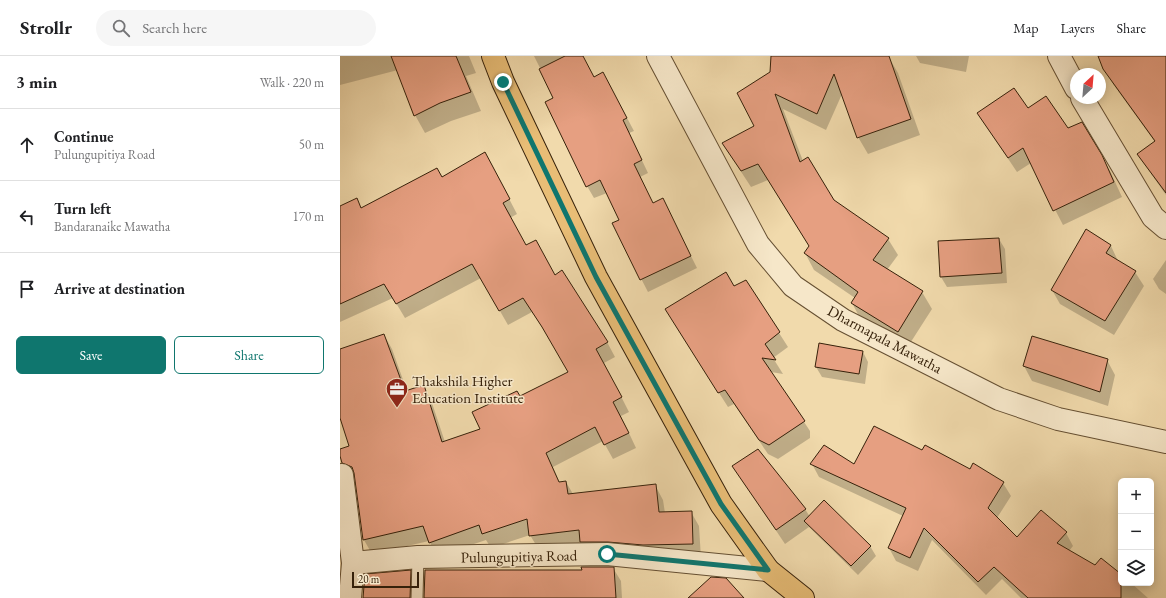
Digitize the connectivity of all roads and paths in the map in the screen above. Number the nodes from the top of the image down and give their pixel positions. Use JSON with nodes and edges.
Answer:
{"nodes":[{"id":1,"x":493,"y":56,"type":"edge"},
{"id":2,"x":658,"y":56,"type":"edge"},
{"id":3,"x":1059,"y":56,"type":"edge"},
{"id":4,"x":1070,"y":77,"type":"edge"},
{"id":5,"x":1086,"y":104,"type":"edge"},
{"id":6,"x":1166,"y":228,"type":"edge"},
{"id":7,"x":1166,"y":442,"type":"edge"},
{"id":8,"x":342,"y":476,"type":"dead end"},
{"id":9,"x":418,"y":557,"type":"junction"},
{"id":10,"x":353,"y":563,"type":"junction"},
{"id":11,"x":768,"y":570,"type":"junction"},
{"id":12,"x":350,"y":598,"type":"edge"},
{"id":13,"x":417,"y":598,"type":"edge"},
{"id":14,"x":803,"y":598,"type":"edge"}],
"edges":[{"from":1,"to":11,"type":"main road"},
{"from":2,"to":7,"type":"street","name":"Dharmapala Mawatha"},
{"from":3,"to":4,"type":"street"},
{"from":5,"to":6,"type":"street"},
{"from":8,"to":10,"type":"street"},
{"from":9,"to":10,"type":"street","name":"Pulungupitiya Road"},
{"from":9,"to":11,"type":"street","name":"Pulungupitiya Road"},
{"from":9,"to":13,"type":"lane"},
{"from":10,"to":12,"type":"street"},
{"from":11,"to":14,"type":"main road"}]}
